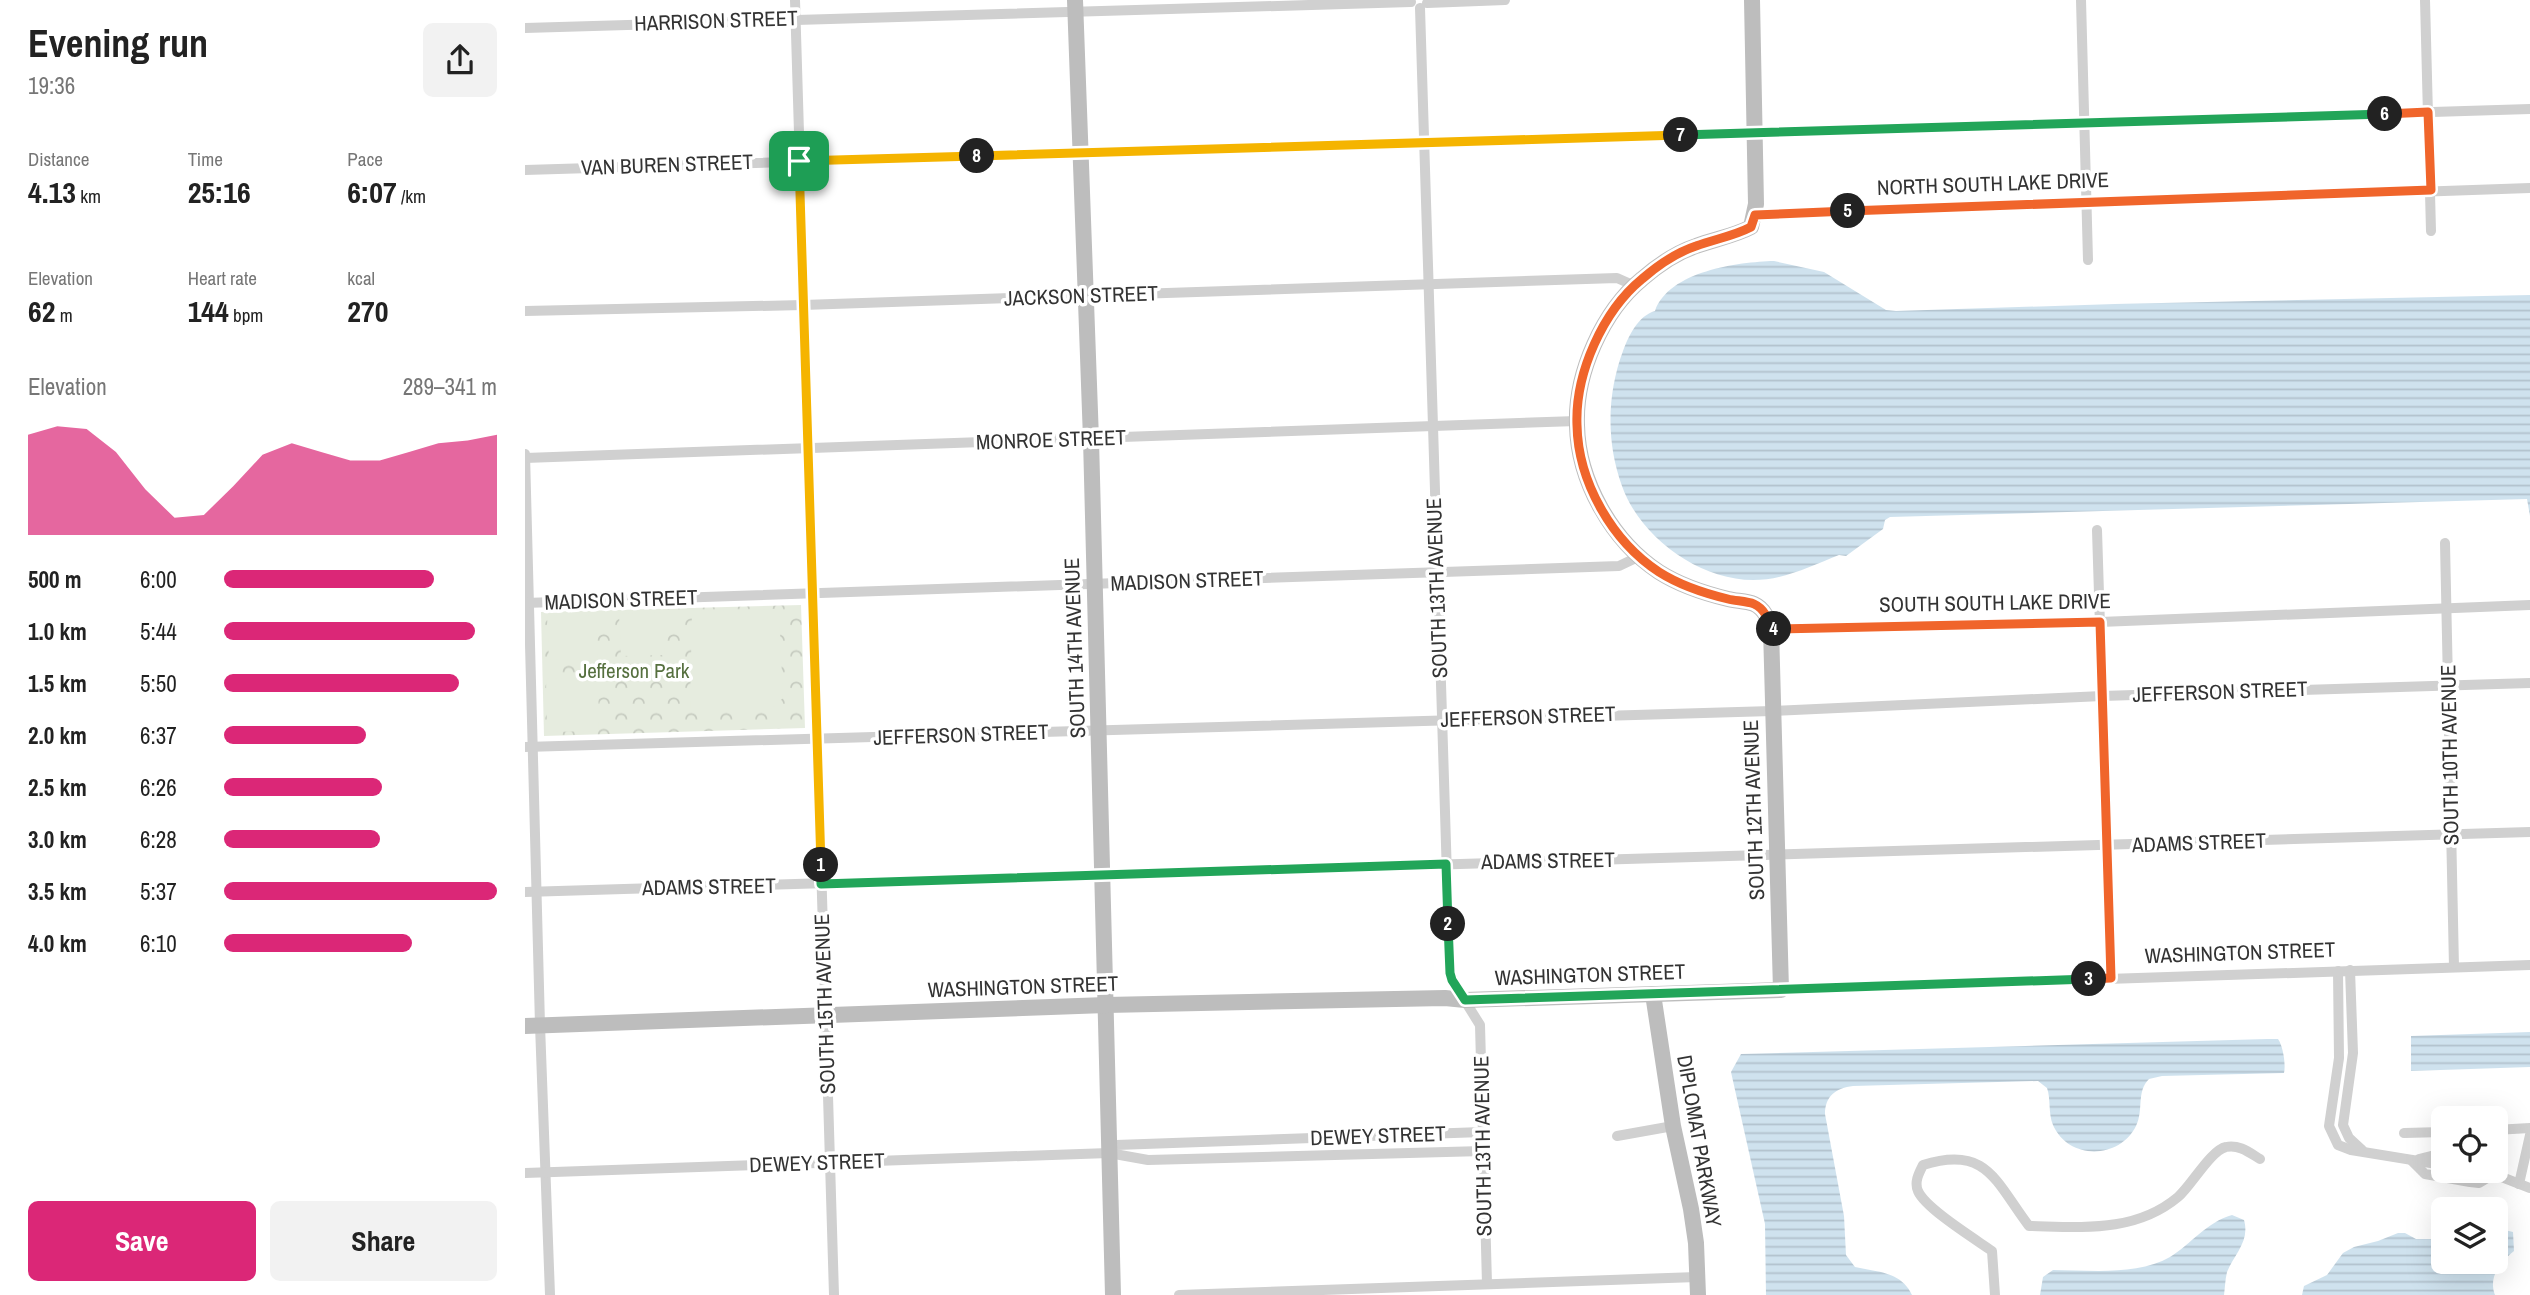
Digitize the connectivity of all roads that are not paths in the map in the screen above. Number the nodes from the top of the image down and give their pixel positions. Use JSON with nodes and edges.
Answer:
{"nodes":[{"id":1,"x":795,"y":0,"type":"edge"},
{"id":2,"x":1505,"y":0,"type":"edge"},
{"id":3,"x":1752,"y":0,"type":"edge"},
{"id":4,"x":2081,"y":0,"type":"edge"},
{"id":5,"x":2425,"y":0,"type":"edge"},
{"id":6,"x":1419,"y":3,"type":"edge"},
{"id":7,"x":1075,"y":6,"type":"edge"},
{"id":8,"x":795,"y":19,"type":"junction"},
{"id":9,"x":525,"y":27,"type":"edge"},
{"id":10,"x":2530,"y":109,"type":"edge"},
{"id":11,"x":2428,"y":112,"type":"junction"},
{"id":12,"x":2084,"y":122,"type":"junction"},
{"id":13,"x":1755,"y":133,"type":"junction"},
{"id":14,"x":1425,"y":144,"type":"junction"},
{"id":15,"x":1080,"y":153,"type":"junction"},
{"id":16,"x":799,"y":161,"type":"junction"},
{"id":17,"x":525,"y":170,"type":"edge"},
{"id":18,"x":2530,"y":188,"type":"edge"},
{"id":19,"x":2431,"y":190,"type":"junction"},
{"id":20,"x":2087,"y":201,"type":"junction"},
{"id":21,"x":1755,"y":215,"type":"junction"},
{"id":22,"x":2431,"y":231,"type":"dead end"},
{"id":23,"x":2088,"y":260,"type":"dead end"},
{"id":24,"x":1428,"y":284,"type":"junction"},
{"id":25,"x":1635,"y":286,"type":"junction"},
{"id":26,"x":1085,"y":296,"type":"junction"},
{"id":27,"x":803,"y":305,"type":"junction"},
{"id":28,"x":525,"y":311,"type":"edge"},
{"id":29,"x":1577,"y":421,"type":"junction"},
{"id":30,"x":1432,"y":426,"type":"junction"},
{"id":31,"x":1091,"y":439,"type":"junction"},
{"id":32,"x":807,"y":448,"type":"junction"},
{"id":33,"x":525,"y":456,"type":"edge"},
{"id":34,"x":2097,"y":530,"type":"dead end"},
{"id":35,"x":2445,"y":543,"type":"dead end"},
{"id":36,"x":1638,"y":557,"type":"junction"},
{"id":37,"x":1436,"y":572,"type":"junction"},
{"id":38,"x":1093,"y":585,"type":"junction"},
{"id":39,"x":813,"y":593,"type":"junction"},
{"id":40,"x":527,"y":603,"type":"edge"},
{"id":41,"x":2530,"y":605,"type":"edge"},
{"id":42,"x":2446,"y":607,"type":"junction"},
{"id":43,"x":2100,"y":622,"type":"junction"},
{"id":44,"x":1771,"y":629,"type":"junction"},
{"id":45,"x":2530,"y":683,"type":"edge"},
{"id":46,"x":2448,"y":685,"type":"junction"},
{"id":47,"x":2102,"y":696,"type":"junction"},
{"id":48,"x":1772,"y":710,"type":"junction"},
{"id":49,"x":1441,"y":719,"type":"junction"},
{"id":50,"x":1098,"y":730,"type":"junction"},
{"id":51,"x":817,"y":739,"type":"junction"},
{"id":52,"x":529,"y":747,"type":"edge"},
{"id":53,"x":2530,"y":832,"type":"edge"},
{"id":54,"x":2451,"y":834,"type":"junction"},
{"id":55,"x":2107,"y":846,"type":"junction"},
{"id":56,"x":1776,"y":856,"type":"junction"},
{"id":57,"x":1446,"y":864,"type":"junction"},
{"id":58,"x":1103,"y":875,"type":"junction"},
{"id":59,"x":821,"y":884,"type":"junction"},
{"id":60,"x":531,"y":892,"type":"edge"},
{"id":61,"x":2530,"y":965,"type":"edge"},
{"id":62,"x":2454,"y":967,"type":"junction"},
{"id":63,"x":2350,"y":970,"type":"junction"},
{"id":64,"x":2337,"y":971,"type":"junction"},
{"id":65,"x":2111,"y":978,"type":"junction"},
{"id":66,"x":1780,"y":990,"type":"junction"},
{"id":67,"x":1653,"y":994,"type":"junction"},
{"id":68,"x":1465,"y":1000,"type":"junction"},
{"id":69,"x":1106,"y":1005,"type":"junction"},
{"id":70,"x":824,"y":1015,"type":"junction"},
{"id":71,"x":533,"y":1026,"type":"edge"},
{"id":72,"x":1674,"y":1126,"type":"junction"},
{"id":73,"x":2530,"y":1129,"type":"edge"},
{"id":74,"x":2508,"y":1130,"type":"edge"},
{"id":75,"x":1482,"y":1132,"type":"junction"},
{"id":76,"x":2431,"y":1132,"type":"edge"},
{"id":77,"x":2404,"y":1133,"type":"dead end"},
{"id":78,"x":2530,"y":1135,"type":"edge"},
{"id":79,"x":1617,"y":1136,"type":"dead end"},
{"id":80,"x":2362,"y":1150,"type":"junction"},
{"id":81,"x":1483,"y":1151,"type":"junction"},
{"id":82,"x":1109,"y":1153,"type":"junction"},
{"id":83,"x":2431,"y":1156,"type":"edge"},
{"id":84,"x":2260,"y":1159,"type":"dead end"},
{"id":85,"x":2412,"y":1161,"type":"junction"},
{"id":86,"x":829,"y":1163,"type":"junction"},
{"id":87,"x":2431,"y":1163,"type":"edge"},
{"id":88,"x":546,"y":1173,"type":"junction"},
{"id":89,"x":525,"y":1174,"type":"edge"},
{"id":90,"x":2431,"y":1175,"type":"edge"},
{"id":91,"x":2524,"y":1186,"type":"edge"},
{"id":92,"x":1697,"y":1277,"type":"junction"},
{"id":93,"x":1487,"y":1284,"type":"junction"},
{"id":94,"x":550,"y":1295,"type":"edge"},
{"id":95,"x":834,"y":1295,"type":"edge"},
{"id":96,"x":1113,"y":1295,"type":"edge"},
{"id":97,"x":1179,"y":1295,"type":"edge"},
{"id":98,"x":1697,"y":1295,"type":"edge"},
{"id":99,"x":1995,"y":1295,"type":"edge"}],
"edges":[{"from":1,"to":8,"type":"street","name":"SOUTH 15TH AVENUE"},
{"from":2,"to":6,"type":"street","name":"HARRISON STREET"},
{"from":3,"to":13,"type":"street"},
{"from":4,"to":12,"type":"street"},
{"from":5,"to":11,"type":"street"},
{"from":6,"to":7,"type":"street","name":"HARRISON STREET"},
{"from":6,"to":14,"type":"street","name":"SOUTH 13TH AVENUE"},
{"from":7,"to":8,"type":"street","name":"HARRISON STREET"},
{"from":7,"to":15,"type":"street","name":"SOUTH 14TH AVENUE"},
{"from":8,"to":9,"type":"street","name":"HARRISON STREET"},
{"from":8,"to":16,"type":"street","name":"SOUTH 15TH AVENUE"},
{"from":10,"to":11,"type":"street","name":"VAN BUREN STREET"},
{"from":11,"to":12,"type":"street","name":"VAN BUREN STREET"},
{"from":11,"to":19,"type":"street"},
{"from":12,"to":13,"type":"street","name":"VAN BUREN STREET"},
{"from":12,"to":20,"type":"street"},
{"from":13,"to":14,"type":"street","name":"VAN BUREN STREET"},
{"from":13,"to":21,"type":"street"},
{"from":14,"to":15,"type":"street","name":"VAN BUREN STREET"},
{"from":14,"to":24,"type":"street","name":"SOUTH 13TH AVENUE"},
{"from":15,"to":16,"type":"street","name":"VAN BUREN STREET"},
{"from":15,"to":26,"type":"street","name":"SOUTH 14TH AVENUE"},
{"from":16,"to":17,"type":"street","name":"VAN BUREN STREET"},
{"from":16,"to":27,"type":"street","name":"SOUTH 15TH AVENUE"},
{"from":18,"to":19,"type":"street","name":"NORTH SOUTH LAKE DRIVE"},
{"from":19,"to":20,"type":"street","name":"NORTH SOUTH LAKE DRIVE"},
{"from":19,"to":22,"type":"street"},
{"from":20,"to":21,"type":"street","name":"NORTH SOUTH LAKE DRIVE"},
{"from":20,"to":23,"type":"street"},
{"from":21,"to":25,"type":"street"},
{"from":24,"to":25,"type":"street","name":"JACKSON STREET"},
{"from":24,"to":26,"type":"street","name":"JACKSON STREET"},
{"from":24,"to":30,"type":"street","name":"SOUTH 13TH AVENUE"},
{"from":25,"to":29,"type":"street"},
{"from":26,"to":27,"type":"street","name":"JACKSON STREET"},
{"from":26,"to":31,"type":"street","name":"SOUTH 14TH AVENUE"},
{"from":27,"to":28,"type":"street","name":"JACKSON STREET"},
{"from":27,"to":32,"type":"street","name":"SOUTH 15TH AVENUE"},
{"from":29,"to":30,"type":"street","name":"MONROE STREET"},
{"from":29,"to":36,"type":"street"},
{"from":30,"to":31,"type":"street","name":"MONROE STREET"},
{"from":30,"to":37,"type":"street","name":"SOUTH 13TH AVENUE"},
{"from":31,"to":32,"type":"street","name":"MONROE STREET"},
{"from":31,"to":38,"type":"street","name":"SOUTH 14TH AVENUE"},
{"from":32,"to":33,"type":"street","name":"MONROE STREET"},
{"from":32,"to":39,"type":"street","name":"SOUTH 15TH AVENUE"},
{"from":33,"to":40,"type":"street"},
{"from":34,"to":43,"type":"street"},
{"from":35,"to":42,"type":"street","name":"SOUTH 10TH AVENUE"},
{"from":36,"to":37,"type":"street","name":"MADISON STREET"},
{"from":36,"to":44,"type":"street"},
{"from":37,"to":38,"type":"street","name":"MADISON STREET"},
{"from":37,"to":49,"type":"street","name":"SOUTH 13TH AVENUE"},
{"from":38,"to":39,"type":"street","name":"MADISON STREET"},
{"from":38,"to":50,"type":"street","name":"SOUTH 14TH AVENUE"},
{"from":39,"to":40,"type":"street","name":"MADISON STREET"},
{"from":39,"to":51,"type":"street","name":"SOUTH 15TH AVENUE"},
{"from":40,"to":52,"type":"street"},
{"from":41,"to":42,"type":"street","name":"SOUTH SOUTH LAKE DRIVE"},
{"from":42,"to":43,"type":"street","name":"SOUTH SOUTH LAKE DRIVE"},
{"from":42,"to":46,"type":"street","name":"SOUTH 10TH AVENUE"},
{"from":43,"to":44,"type":"street","name":"SOUTH SOUTH LAKE DRIVE"},
{"from":43,"to":47,"type":"street"},
{"from":44,"to":48,"type":"street","name":"SOUTH 12TH AVENUE"},
{"from":45,"to":46,"type":"street","name":"JEFFERSON STREET"},
{"from":46,"to":47,"type":"street","name":"JEFFERSON STREET"},
{"from":46,"to":54,"type":"street","name":"SOUTH 10TH AVENUE"},
{"from":47,"to":48,"type":"street","name":"JEFFERSON STREET"},
{"from":47,"to":55,"type":"street"},
{"from":48,"to":49,"type":"street","name":"JEFFERSON STREET"},
{"from":48,"to":56,"type":"street","name":"SOUTH 12TH AVENUE"},
{"from":49,"to":50,"type":"street","name":"JEFFERSON STREET"},
{"from":49,"to":57,"type":"street","name":"SOUTH 13TH AVENUE"},
{"from":50,"to":51,"type":"street","name":"JEFFERSON STREET"},
{"from":50,"to":58,"type":"street","name":"SOUTH 14TH AVENUE"},
{"from":51,"to":52,"type":"street","name":"JEFFERSON STREET"},
{"from":51,"to":59,"type":"street","name":"SOUTH 15TH AVENUE"},
{"from":52,"to":60,"type":"street"},
{"from":53,"to":54,"type":"street","name":"ADAMS STREET"},
{"from":54,"to":55,"type":"street","name":"ADAMS STREET"},
{"from":54,"to":62,"type":"street","name":"SOUTH 10TH AVENUE"},
{"from":55,"to":56,"type":"street","name":"ADAMS STREET"},
{"from":55,"to":65,"type":"street"},
{"from":56,"to":57,"type":"street","name":"ADAMS STREET"},
{"from":56,"to":66,"type":"street","name":"SOUTH 12TH AVENUE"},
{"from":57,"to":58,"type":"street","name":"ADAMS STREET"},
{"from":57,"to":68,"type":"street","name":"SOUTH 13TH AVENUE"},
{"from":58,"to":59,"type":"street","name":"ADAMS STREET"},
{"from":58,"to":69,"type":"street","name":"SOUTH 14TH AVENUE"},
{"from":59,"to":60,"type":"street","name":"ADAMS STREET"},
{"from":59,"to":70,"type":"street","name":"SOUTH 15TH AVENUE"},
{"from":60,"to":71,"type":"street"},
{"from":61,"to":62,"type":"street","name":"WASHINGTON STREET"},
{"from":62,"to":63,"type":"street","name":"WASHINGTON STREET"},
{"from":63,"to":64,"type":"street","name":"WASHINGTON STREET"},
{"from":63,"to":80,"type":"street"},
{"from":64,"to":65,"type":"street","name":"WASHINGTON STREET"},
{"from":64,"to":80,"type":"street"},
{"from":65,"to":66,"type":"street","name":"WASHINGTON STREET"},
{"from":66,"to":67,"type":"street","name":"WASHINGTON STREET"},
{"from":67,"to":68,"type":"street","name":"WASHINGTON STREET"},
{"from":67,"to":72,"type":"street","name":"DIPLOMAT PARKWAY"},
{"from":68,"to":69,"type":"street","name":"WASHINGTON STREET"},
{"from":68,"to":75,"type":"street","name":"SOUTH 13TH AVENUE"},
{"from":69,"to":70,"type":"street","name":"WASHINGTON STREET"},
{"from":69,"to":82,"type":"street","name":"SOUTH 14TH AVENUE"},
{"from":70,"to":71,"type":"street","name":"WASHINGTON STREET"},
{"from":70,"to":86,"type":"street","name":"SOUTH 15TH AVENUE"},
{"from":71,"to":88,"type":"street"},
{"from":72,"to":79,"type":"street"},
{"from":72,"to":92,"type":"street","name":"DIPLOMAT PARKWAY"},
{"from":73,"to":74,"type":"street"},
{"from":75,"to":81,"type":"street","name":"SOUTH 13TH AVENUE"},
{"from":75,"to":82,"type":"street","name":"DEWEY STREET"},
{"from":76,"to":77,"type":"street"},
{"from":78,"to":91,"type":"street"},
{"from":80,"to":85,"type":"street"},
{"from":81,"to":82,"type":"street","name":"DEWEY STREET"},
{"from":81,"to":93,"type":"street","name":"SOUTH 13TH AVENUE"},
{"from":82,"to":86,"type":"street","name":"DEWEY STREET"},
{"from":82,"to":96,"type":"street","name":"SOUTH 14TH AVENUE"},
{"from":83,"to":85,"type":"street"},
{"from":84,"to":99,"type":"street"},
{"from":85,"to":87,"type":"street"},
{"from":85,"to":90,"type":"street"},
{"from":86,"to":88,"type":"street","name":"DEWEY STREET"},
{"from":86,"to":95,"type":"street","name":"SOUTH 15TH AVENUE"},
{"from":88,"to":89,"type":"street","name":"DEWEY STREET"},
{"from":88,"to":94,"type":"street"},
{"from":92,"to":93,"type":"street"},
{"from":92,"to":98,"type":"street","name":"DIPLOMAT PARKWAY"},
{"from":93,"to":97,"type":"street"}]}
